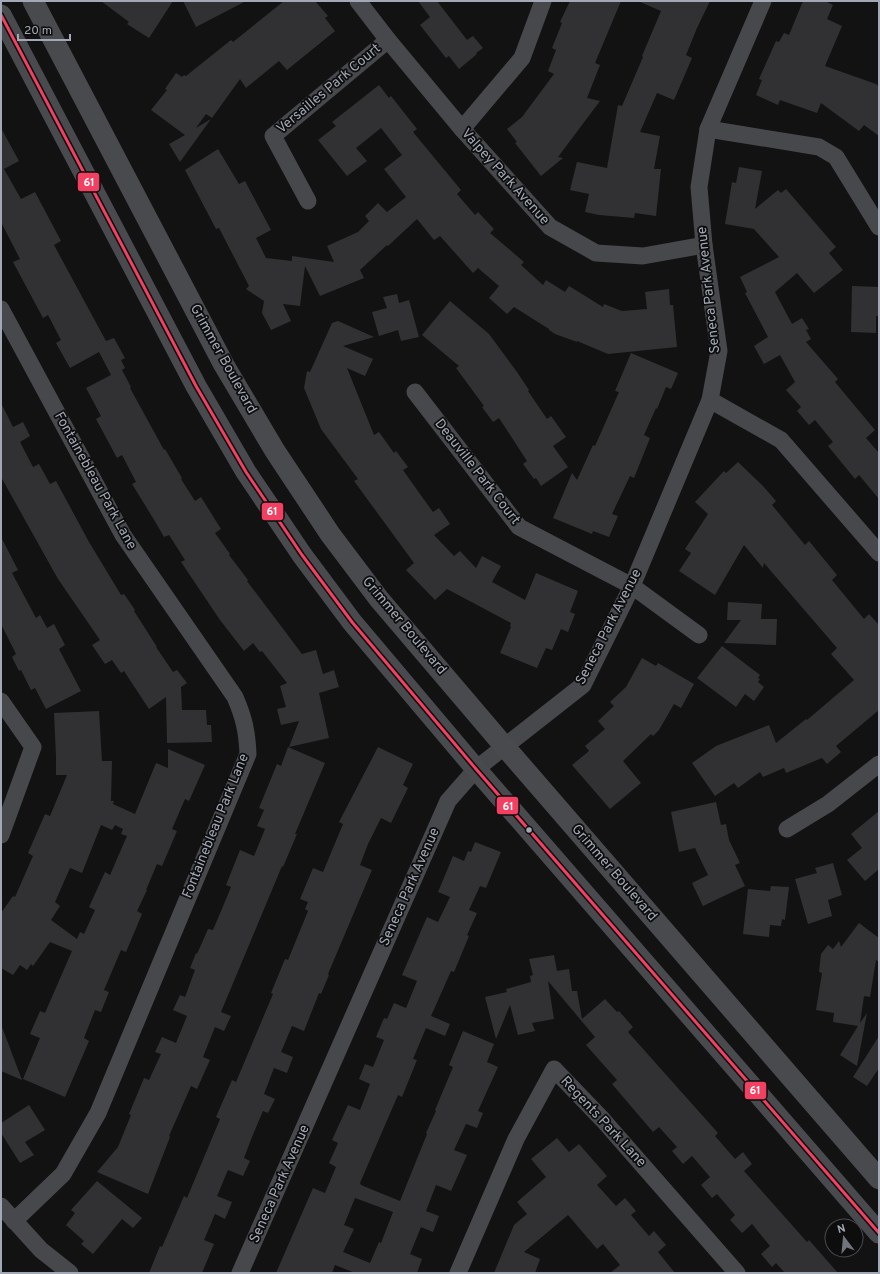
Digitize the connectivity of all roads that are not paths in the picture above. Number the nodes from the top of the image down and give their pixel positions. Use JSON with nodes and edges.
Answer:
{"nodes":[{"id":1,"x":33,"y":1,"type":"edge"},
{"id":2,"x":358,"y":1,"type":"edge"},
{"id":3,"x":543,"y":1,"type":"edge"},
{"id":4,"x":763,"y":1,"type":"edge"},
{"id":5,"x":1,"y":15,"type":"edge"},
{"id":6,"x":388,"y":40,"type":"junction"},
{"id":7,"x":462,"y":129,"type":"junction"},
{"id":8,"x":708,"y":129,"type":"junction"},
{"id":9,"x":308,"y":201,"type":"dead end"},
{"id":10,"x":879,"y":227,"type":"edge"},
{"id":11,"x":704,"y":246,"type":"junction"},
{"id":12,"x":1,"y":308,"type":"edge"},
{"id":13,"x":415,"y":392,"type":"dead end"},
{"id":14,"x":710,"y":400,"type":"junction"},
{"id":15,"x":879,"y":553,"type":"edge"},
{"id":16,"x":632,"y":586,"type":"junction"},
{"id":17,"x":699,"y":634,"type":"dead end"},
{"id":18,"x":1,"y":701,"type":"edge"},
{"id":19,"x":505,"y":747,"type":"junction"},
{"id":20,"x":879,"y":764,"type":"edge"},
{"id":21,"x":476,"y":769,"type":"junction"},
{"id":22,"x":787,"y":830,"type":"dead end"},
{"id":23,"x":1,"y":835,"type":"edge"},
{"id":24,"x":879,"y":1179,"type":"edge"},
{"id":25,"x":1,"y":1206,"type":"edge"},
{"id":26,"x":14,"y":1221,"type":"junction"},
{"id":27,"x":879,"y":1233,"type":"edge"},
{"id":28,"x":70,"y":1273,"type":"edge"},
{"id":29,"x":240,"y":1273,"type":"edge"},
{"id":30,"x":458,"y":1273,"type":"edge"},
{"id":31,"x":737,"y":1273,"type":"edge"}],
"edges":[{"from":1,"to":19,"type":"main road","name":"Grimmer Boulevard"},
{"from":2,"to":6,"type":"street","name":"Valpey Park Avenue"},
{"from":3,"to":7,"type":"street"},
{"from":4,"to":8,"type":"street","name":"Seneca Park Avenue"},
{"from":5,"to":21,"type":"main road"},
{"from":6,"to":7,"type":"street","name":"Valpey Park Avenue"},
{"from":6,"to":9,"type":"street","name":"Versailles Park Court"},
{"from":7,"to":11,"type":"street","name":"Valpey Park Avenue"},
{"from":8,"to":10,"type":"street"},
{"from":8,"to":11,"type":"street","name":"Seneca Park Avenue"},
{"from":11,"to":14,"type":"street","name":"Seneca Park Avenue"},
{"from":12,"to":26,"type":"street","name":"Fontainebleau Park Lane"},
{"from":13,"to":16,"type":"street","name":"Deauville Park Court"},
{"from":14,"to":15,"type":"street"},
{"from":14,"to":16,"type":"street","name":"Seneca Park Avenue"},
{"from":16,"to":17,"type":"street","name":"Deauville Park Court"},
{"from":16,"to":19,"type":"street","name":"Seneca Park Avenue"},
{"from":18,"to":23,"type":"street"},
{"from":19,"to":21,"type":"street","name":"Seneca Park Avenue"},
{"from":19,"to":24,"type":"main road","name":"Grimmer Boulevard"},
{"from":20,"to":22,"type":"street"},
{"from":21,"to":27,"type":"main road"},
{"from":21,"to":29,"type":"street","name":"Seneca Park Avenue"},
{"from":25,"to":26,"type":"street"},
{"from":26,"to":28,"type":"street"},
{"from":30,"to":31,"type":"street","name":"Regents Park Lane"}]}
